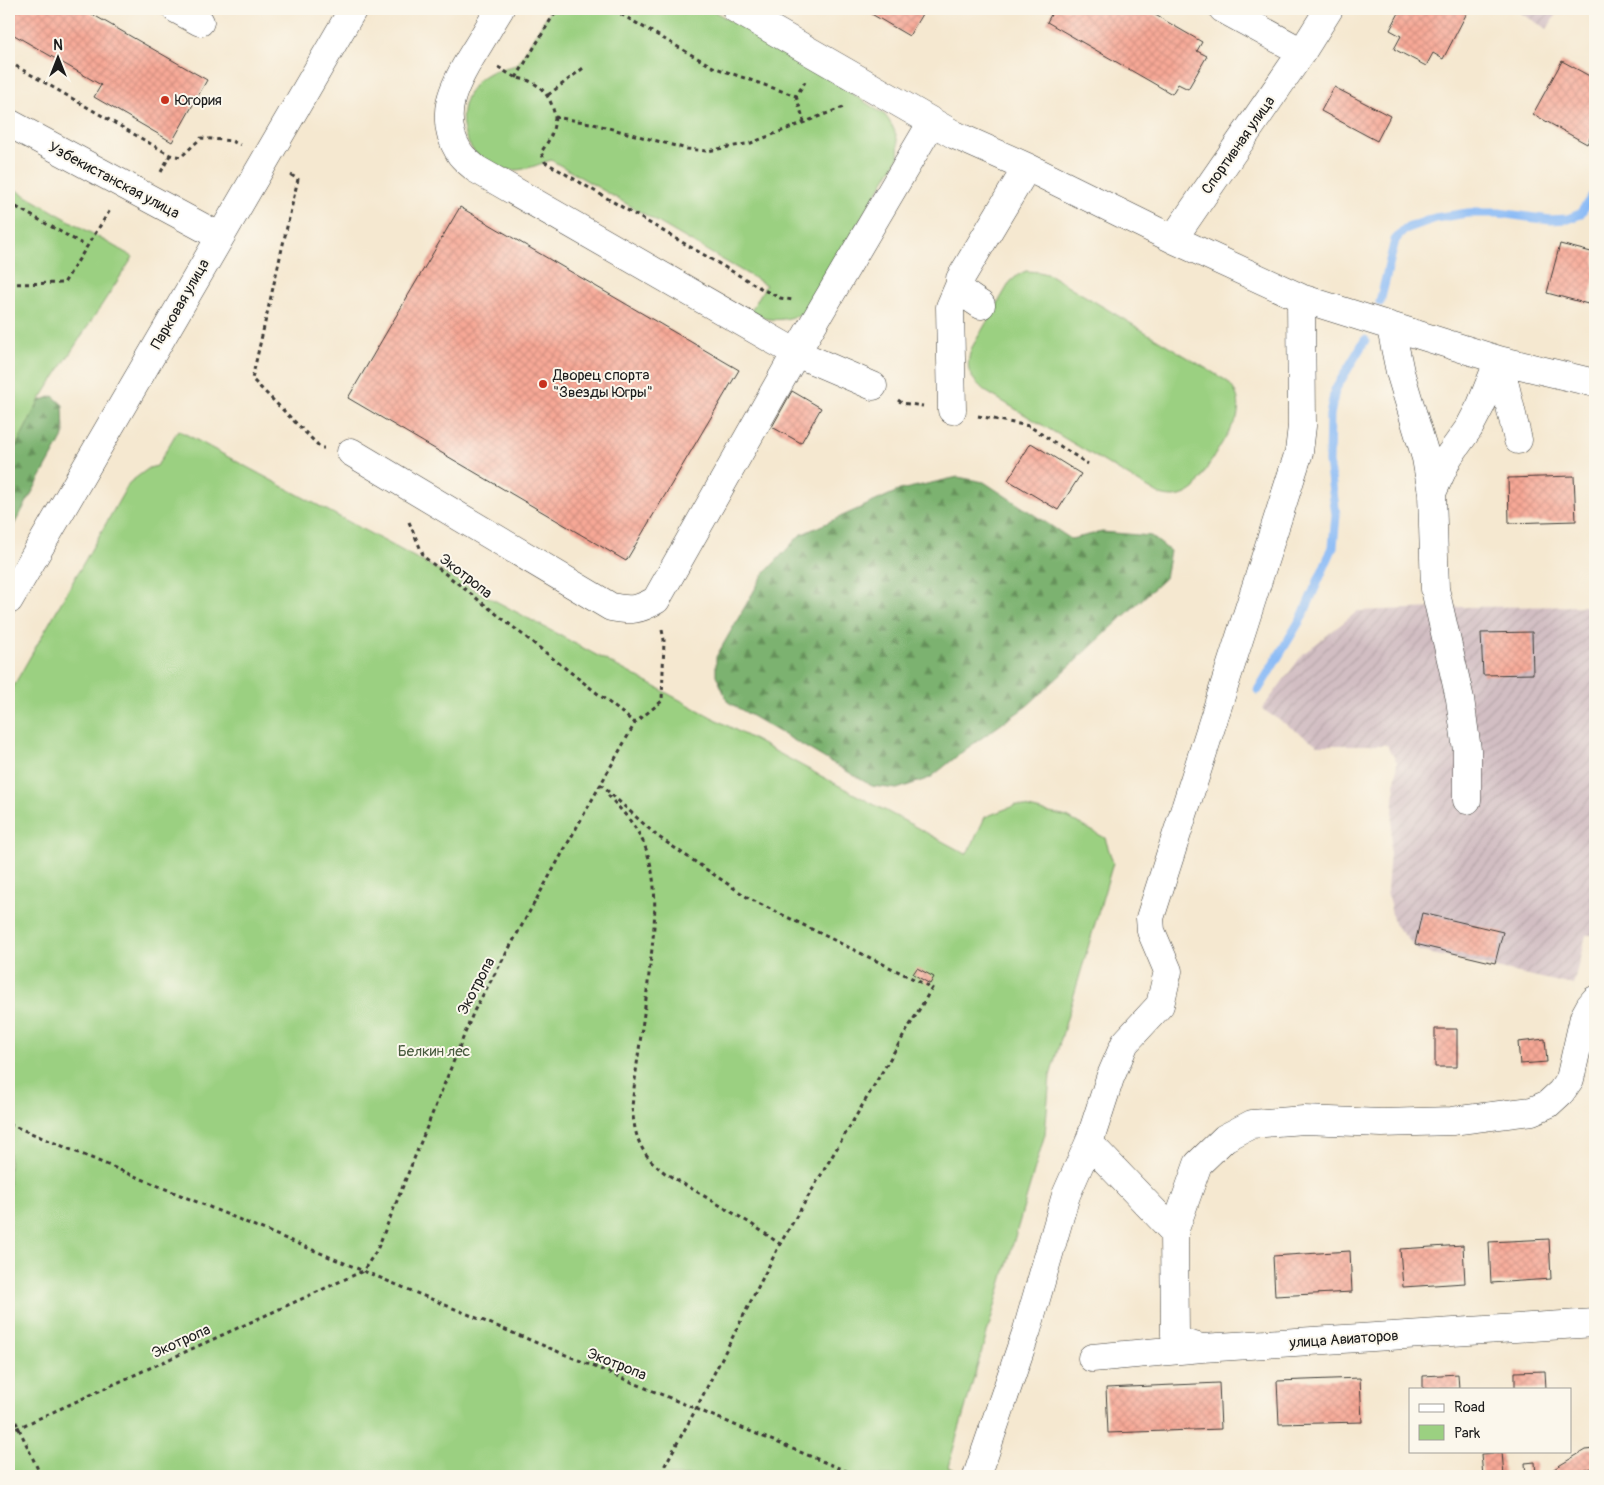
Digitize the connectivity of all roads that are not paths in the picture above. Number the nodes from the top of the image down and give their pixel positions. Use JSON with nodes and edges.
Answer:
{"nodes":[{"id":1,"x":176,"y":9,"type":"edge"},
{"id":2,"x":353,"y":9,"type":"edge"},
{"id":3,"x":500,"y":9,"type":"edge"},
{"id":4,"x":736,"y":9,"type":"edge"},
{"id":5,"x":1223,"y":9,"type":"edge"},
{"id":6,"x":1329,"y":9,"type":"edge"},
{"id":7,"x":200,"y":22,"type":"dead end"},
{"id":8,"x":1302,"y":52,"type":"junction"},
{"id":9,"x":932,"y":122,"type":"junction"},
{"id":10,"x":9,"y":123,"type":"edge"},
{"id":11,"x":1027,"y":166,"type":"junction"},
{"id":12,"x":219,"y":236,"type":"junction"},
{"id":13,"x":1173,"y":239,"type":"junction"},
{"id":14,"x":959,"y":286,"type":"junction"},
{"id":15,"x":1300,"y":298,"type":"junction"},
{"id":16,"x":981,"y":305,"type":"dead end"},
{"id":17,"x":1391,"y":328,"type":"junction"},
{"id":18,"x":796,"y":353,"type":"junction"},
{"id":19,"x":1499,"y":360,"type":"junction"},
{"id":20,"x":1595,"y":383,"type":"edge"},
{"id":21,"x":873,"y":386,"type":"road end"},
{"id":22,"x":952,"y":410,"type":"road end"},
{"id":23,"x":1518,"y":440,"type":"dead end"},
{"id":24,"x":351,"y":452,"type":"dead end"},
{"id":25,"x":1432,"y":493,"type":"junction"},
{"id":26,"x":9,"y":600,"type":"edge"},
{"id":27,"x":1467,"y":800,"type":"dead end"},
{"id":28,"x":1595,"y":1000,"type":"edge"},
{"id":29,"x":1089,"y":1143,"type":"junction"},
{"id":30,"x":1174,"y":1232,"type":"junction"},
{"id":31,"x":1595,"y":1323,"type":"edge"},
{"id":32,"x":1202,"y":1348,"type":"junction"},
{"id":33,"x":1092,"y":1358,"type":"dead end"},
{"id":34,"x":977,"y":1476,"type":"edge"}],
"edges":[{"from":1,"to":7,"type":"street"},
{"from":2,"to":12,"type":"street","name":"Парковая улица"},
{"from":3,"to":18,"type":"street"},
{"from":4,"to":9,"type":"street"},
{"from":5,"to":8,"type":"street"},
{"from":6,"to":8,"type":"street","name":"Спортивная улица"},
{"from":8,"to":13,"type":"street","name":"Спортивная улица"},
{"from":9,"to":11,"type":"street"},
{"from":9,"to":18,"type":"street"},
{"from":10,"to":12,"type":"street","name":"Узбекистанская улица"},
{"from":11,"to":13,"type":"street"},
{"from":11,"to":14,"type":"street"},
{"from":12,"to":26,"type":"street","name":"Парковая улица"},
{"from":13,"to":15,"type":"street"},
{"from":14,"to":16,"type":"street"},
{"from":14,"to":22,"type":"street"},
{"from":15,"to":17,"type":"street"},
{"from":15,"to":29,"type":"street"},
{"from":17,"to":19,"type":"street"},
{"from":17,"to":25,"type":"street"},
{"from":18,"to":21,"type":"street"},
{"from":18,"to":24,"type":"street"},
{"from":19,"to":20,"type":"street"},
{"from":19,"to":23,"type":"street"},
{"from":19,"to":25,"type":"street"},
{"from":25,"to":27,"type":"street"},
{"from":28,"to":30,"type":"street"},
{"from":29,"to":30,"type":"street"},
{"from":29,"to":34,"type":"street"},
{"from":30,"to":32,"type":"street"},
{"from":31,"to":32,"type":"street","name":"улица Авиаторов"},
{"from":32,"to":33,"type":"street","name":"улица Авиаторов"}]}
